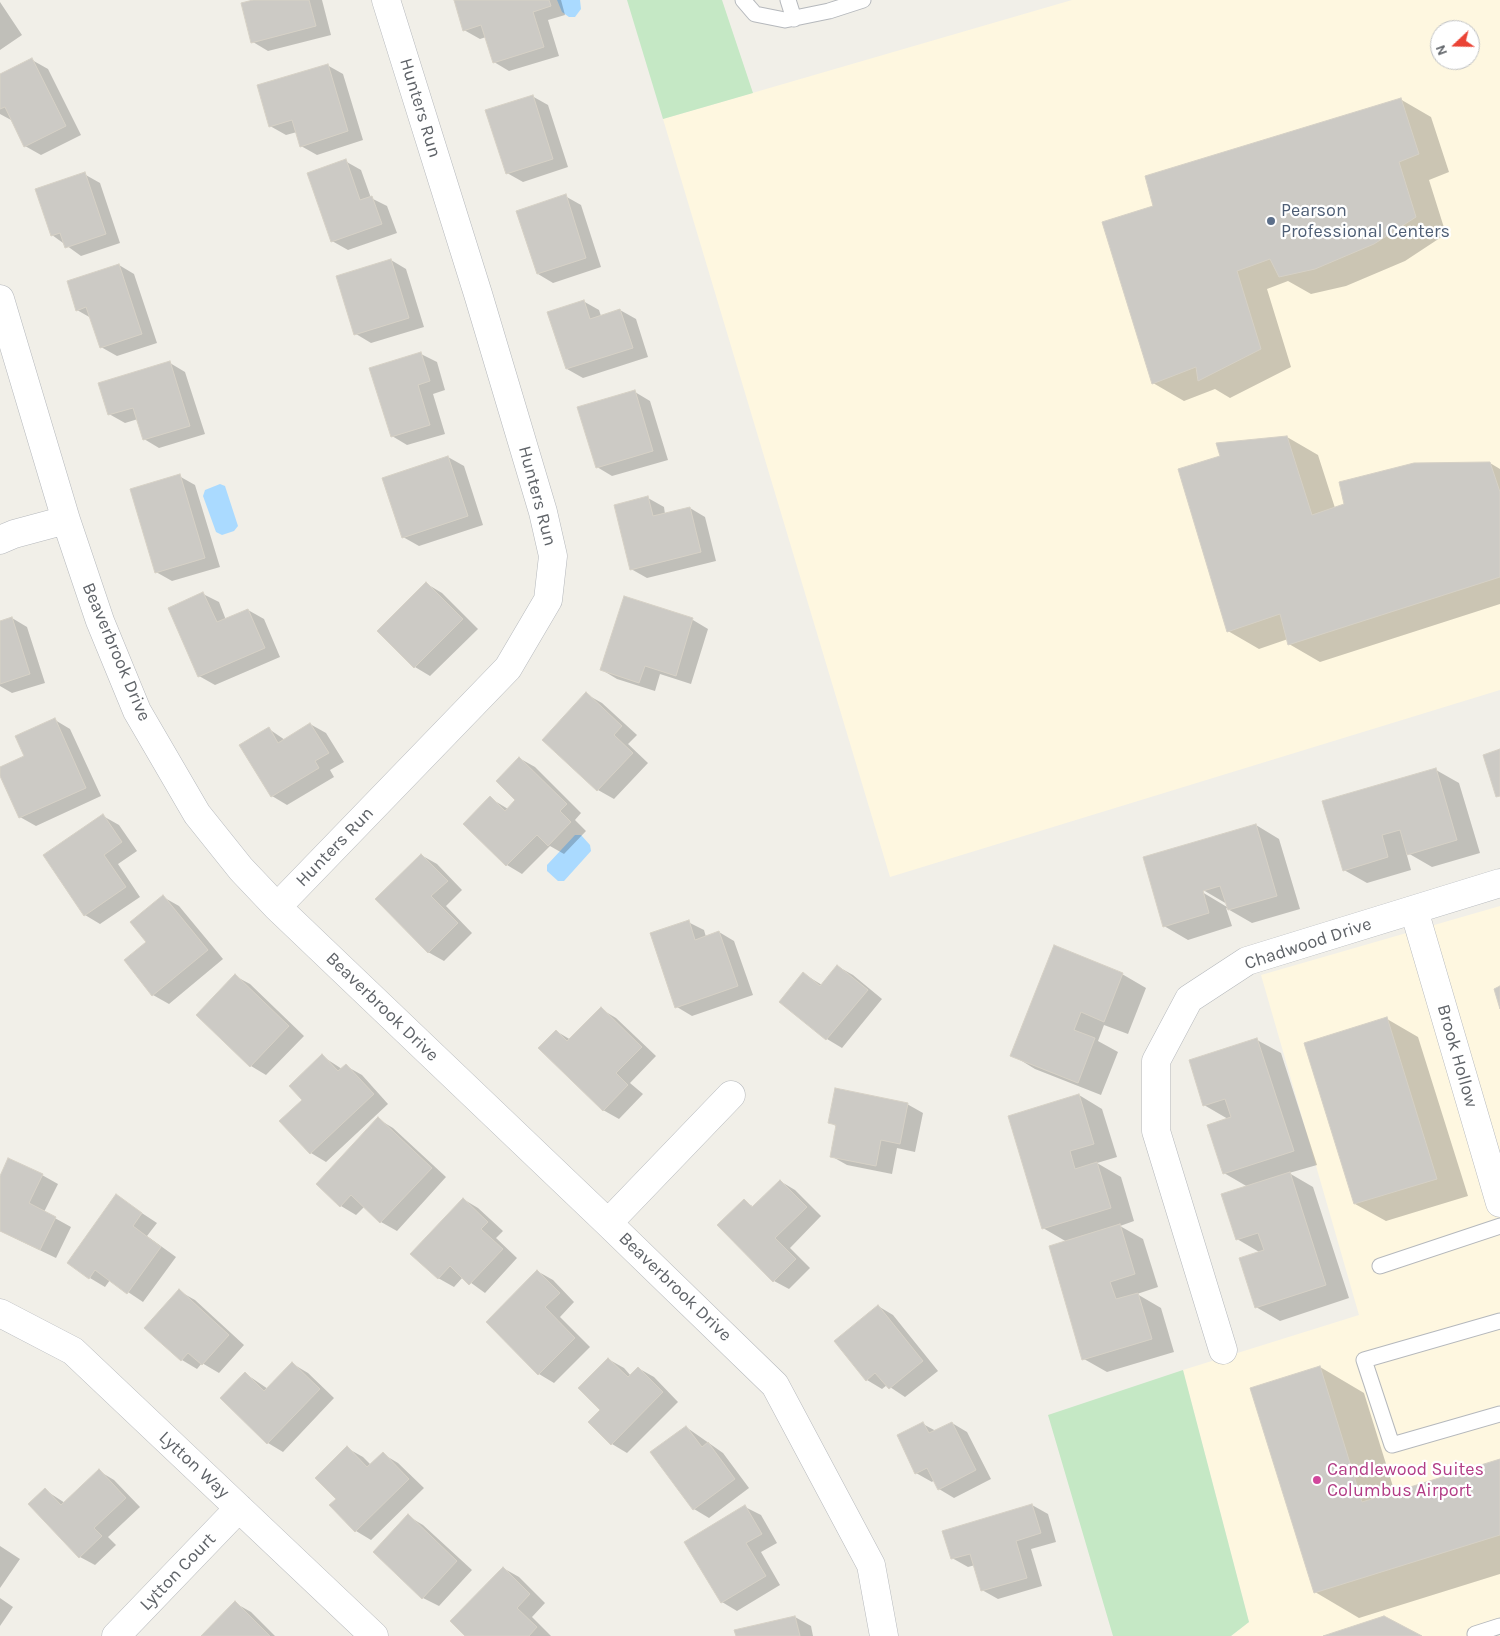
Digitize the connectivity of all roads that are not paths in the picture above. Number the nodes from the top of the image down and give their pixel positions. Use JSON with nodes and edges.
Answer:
{"nodes":[{"id":1,"x":386,"y":0,"type":"edge"},
{"id":2,"x":743,"y":0,"type":"edge"},
{"id":3,"x":788,"y":0,"type":"edge"},
{"id":4,"x":864,"y":0,"type":"edge"},
{"id":5,"x":794,"y":19,"type":"junction"},
{"id":6,"x":0,"y":299,"type":"edge"},
{"id":7,"x":66,"y":520,"type":"junction"},
{"id":8,"x":0,"y":540,"type":"edge"},
{"id":9,"x":1500,"y":883,"type":"edge"},
{"id":10,"x":277,"y":907,"type":"junction"},
{"id":11,"x":1414,"y":910,"type":"junction"},
{"id":12,"x":731,"y":1095,"type":"dead end"},
{"id":13,"x":1500,"y":1203,"type":"edge"},
{"id":14,"x":608,"y":1223,"type":"junction"},
{"id":15,"x":1500,"y":1226,"type":"edge"},
{"id":16,"x":1380,"y":1266,"type":"dead end"},
{"id":17,"x":0,"y":1313,"type":"edge"},
{"id":18,"x":1500,"y":1321,"type":"edge"},
{"id":19,"x":1223,"y":1350,"type":"dead end"},
{"id":20,"x":1500,"y":1414,"type":"edge"},
{"id":21,"x":239,"y":1508,"type":"junction"},
{"id":22,"x":1500,"y":1626,"type":"edge"},
{"id":23,"x":116,"y":1636,"type":"edge"},
{"id":24,"x":374,"y":1636,"type":"edge"},
{"id":25,"x":884,"y":1636,"type":"edge"},
{"id":26,"x":1476,"y":1636,"type":"edge"}],
"edges":[{"from":1,"to":10,"type":"street","name":"Hunters Run"},
{"from":2,"to":5,"type":"lane"},
{"from":3,"to":5,"type":"lane"},
{"from":4,"to":5,"type":"lane"},
{"from":6,"to":7,"type":"street","name":"Beaverbrook Drive"},
{"from":7,"to":8,"type":"street"},
{"from":7,"to":10,"type":"street","name":"Beaverbrook Drive"},
{"from":9,"to":11,"type":"street","name":"Chadwood Drive"},
{"from":10,"to":14,"type":"street","name":"Beaverbrook Drive"},
{"from":11,"to":13,"type":"street","name":"Brook Hollow"},
{"from":11,"to":19,"type":"street","name":"Chadwood Drive"},
{"from":12,"to":14,"type":"street"},
{"from":14,"to":25,"type":"street","name":"Beaverbrook Drive"},
{"from":15,"to":16,"type":"lane"},
{"from":17,"to":21,"type":"street","name":"Lytton Way"},
{"from":18,"to":20,"type":"lane"},
{"from":21,"to":23,"type":"street","name":"Lytton Court"},
{"from":21,"to":24,"type":"street","name":"Lytton Way"},
{"from":22,"to":26,"type":"lane"}]}
